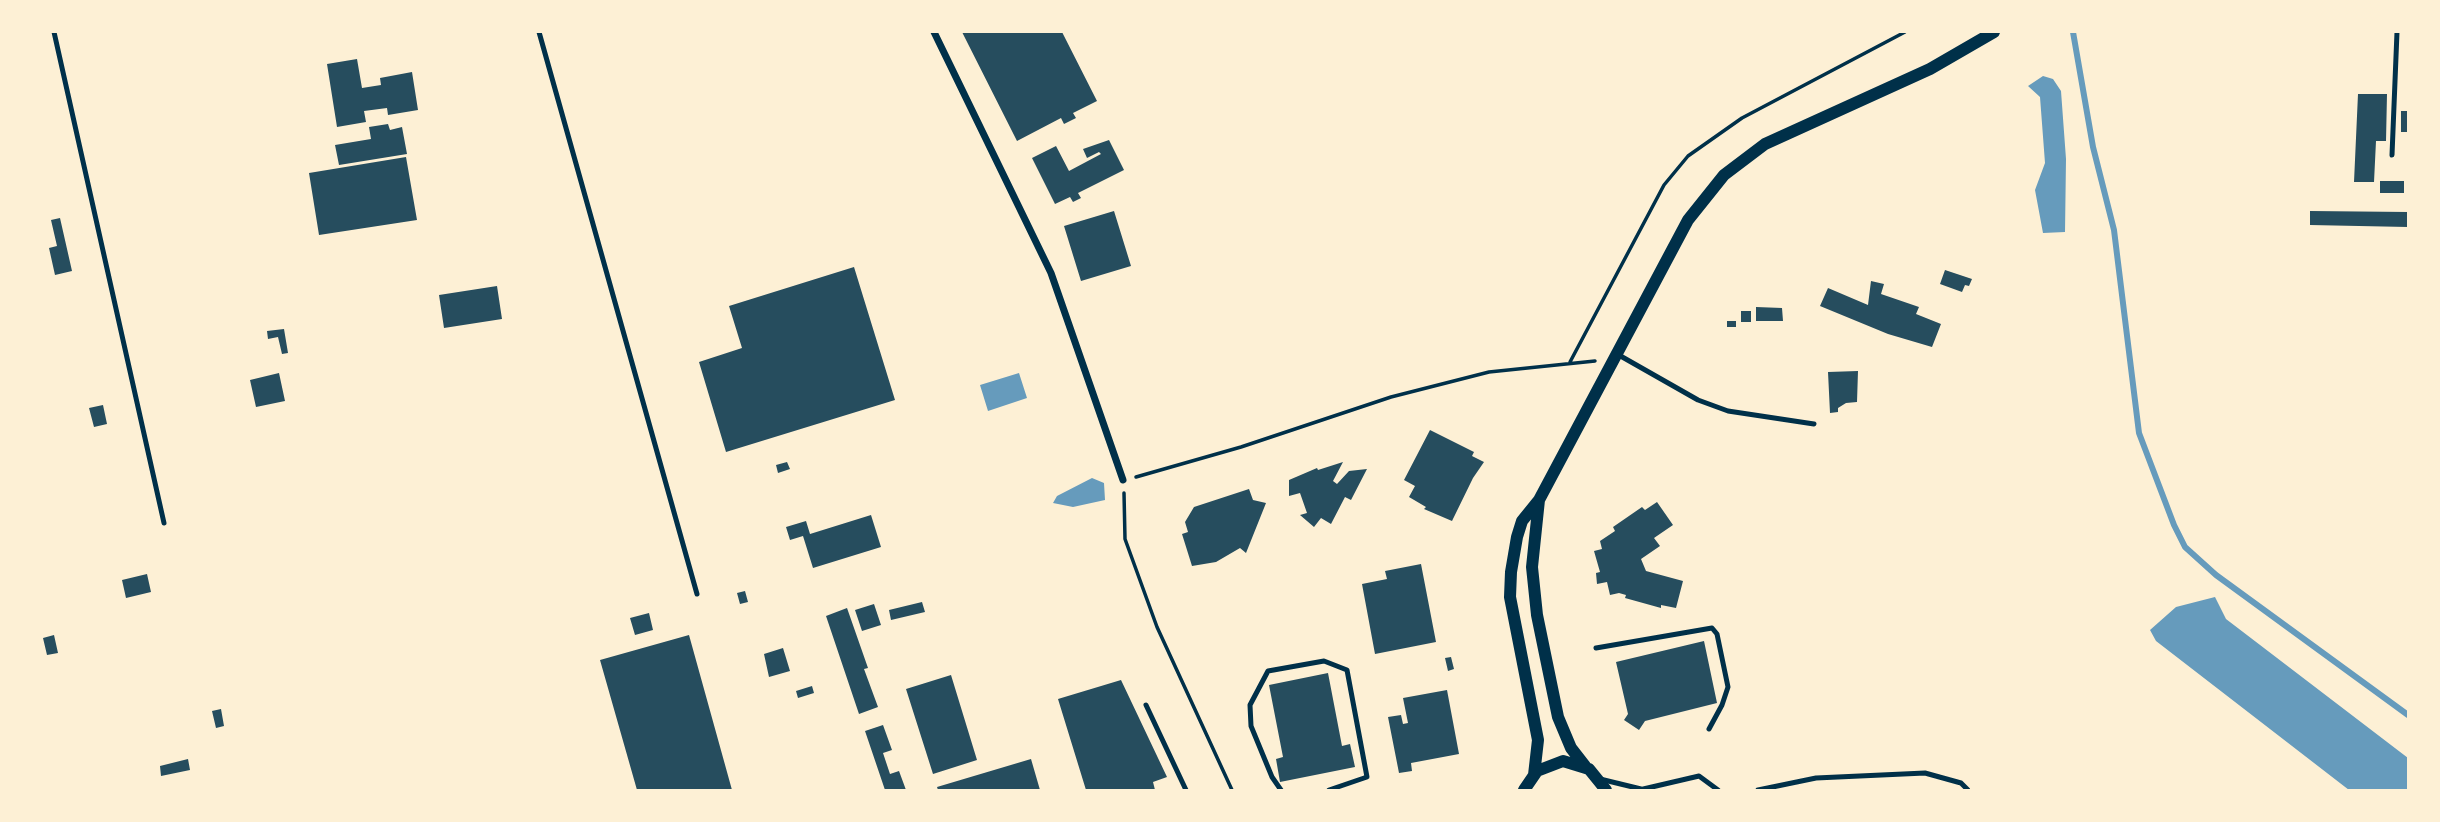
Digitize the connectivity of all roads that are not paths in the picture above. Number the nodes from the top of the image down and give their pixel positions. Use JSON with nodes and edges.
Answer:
{"nodes":[{"id":1,"x":54,"y":32,"type":"edge"},
{"id":2,"x":539,"y":32,"type":"edge"},
{"id":3,"x":934,"y":32,"type":"edge"},
{"id":4,"x":1994,"y":32,"type":"edge"},
{"id":5,"x":2397,"y":32,"type":"edge"},
{"id":6,"x":2392,"y":155,"type":"dead end"},
{"id":7,"x":1614,"y":360,"type":"junction"},
{"id":8,"x":1814,"y":424,"type":"dead end"},
{"id":9,"x":1123,"y":480,"type":"road end"},
{"id":10,"x":1539,"y":500,"type":"junction"},
{"id":11,"x":164,"y":523,"type":"dead end"},
{"id":12,"x":697,"y":594,"type":"dead end"},
{"id":13,"x":1596,"y":648,"type":"dead end"},
{"id":14,"x":1146,"y":705,"type":"dead end"},
{"id":15,"x":1709,"y":729,"type":"dead end"},
{"id":16,"x":1585,"y":766,"type":"junction"},
{"id":17,"x":1534,"y":775,"type":"junction"},
{"id":18,"x":1603,"y":785,"type":"edge"},
{"id":19,"x":1186,"y":790,"type":"edge"},
{"id":20,"x":1281,"y":790,"type":"edge"},
{"id":21,"x":1329,"y":790,"type":"edge"},
{"id":22,"x":1524,"y":790,"type":"edge"},
{"id":23,"x":1640,"y":790,"type":"edge"},
{"id":24,"x":1718,"y":790,"type":"edge"},
{"id":25,"x":1758,"y":790,"type":"edge"},
{"id":26,"x":1968,"y":790,"type":"edge"}],
"edges":[{"from":1,"to":11,"type":"lane"},
{"from":2,"to":12,"type":"lane"},
{"from":3,"to":9,"type":"street"},
{"from":4,"to":7,"type":"street"},
{"from":5,"to":6,"type":"lane"},
{"from":7,"to":8,"type":"lane"},
{"from":7,"to":10,"type":"street"},
{"from":10,"to":16,"type":"street"},
{"from":10,"to":17,"type":"street"},
{"from":13,"to":15,"type":"lane"},
{"from":14,"to":19,"type":"lane"},
{"from":16,"to":17,"type":"street"},
{"from":16,"to":18,"type":"street"},
{"from":17,"to":22,"type":"street"},
{"from":18,"to":23,"type":"lane"},
{"from":20,"to":21,"type":"lane"},
{"from":23,"to":24,"type":"lane"},
{"from":25,"to":26,"type":"lane"}]}
